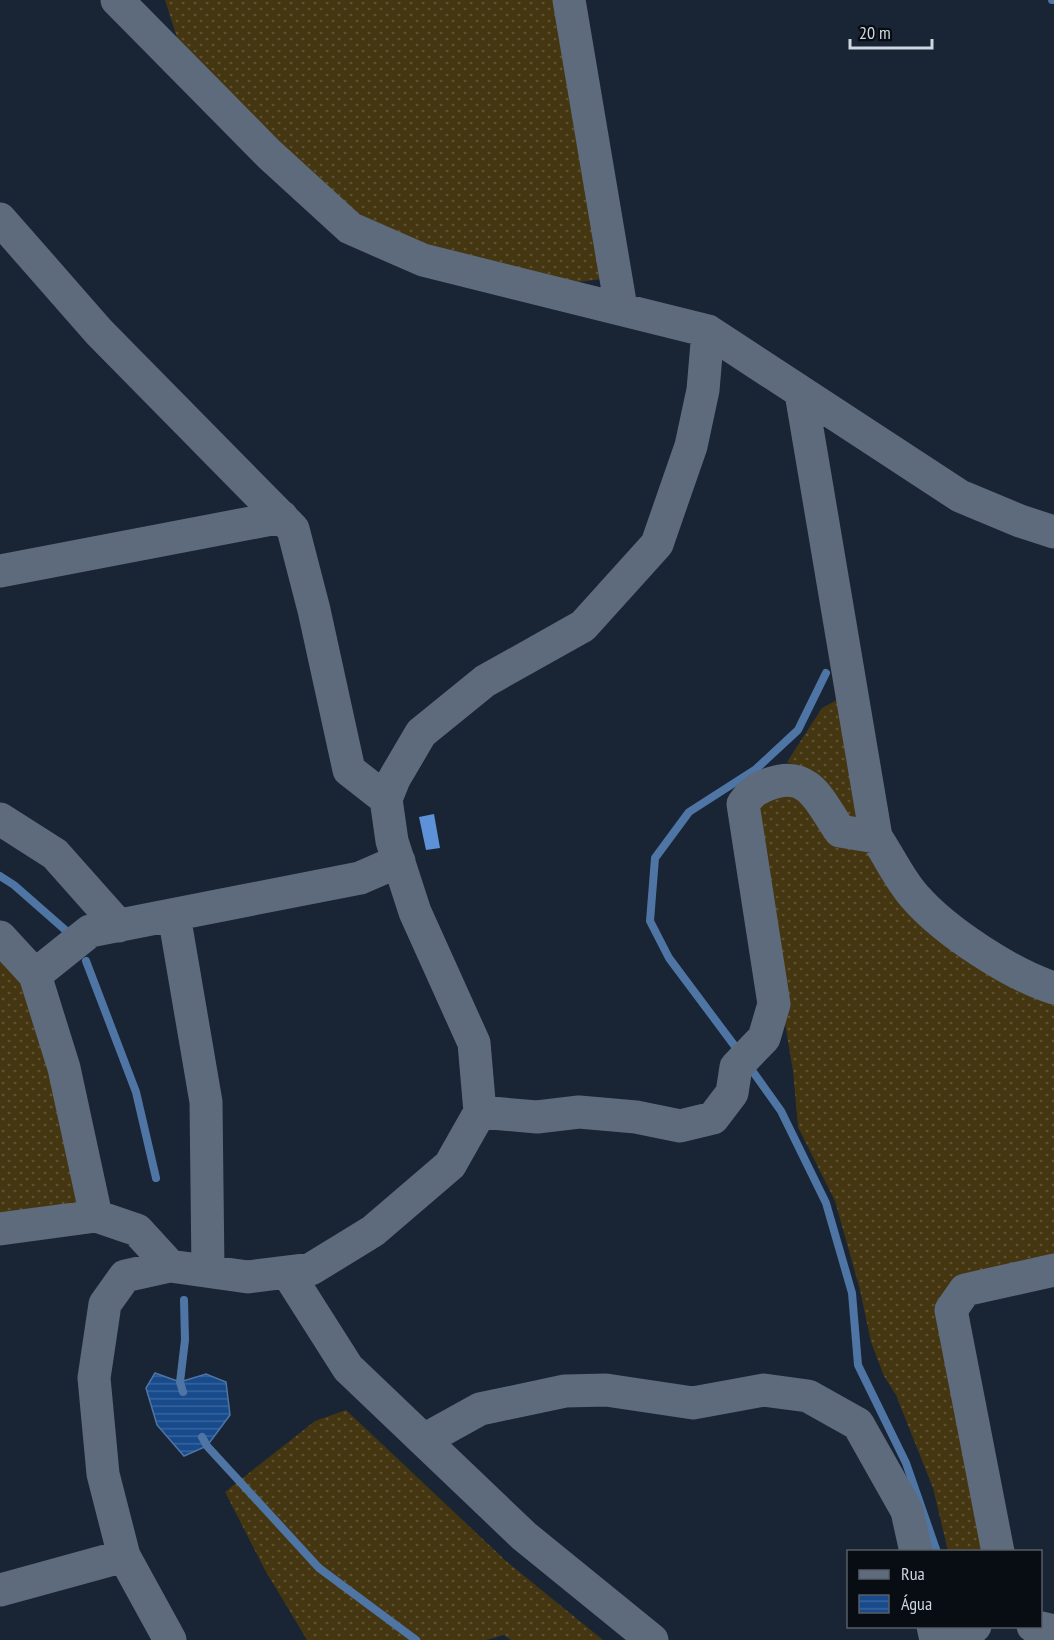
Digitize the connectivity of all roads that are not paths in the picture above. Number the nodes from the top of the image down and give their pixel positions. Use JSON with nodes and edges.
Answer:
{"nodes":[{"id":1,"x":117,"y":0,"type":"edge"},
{"id":2,"x":569,"y":0,"type":"edge"},
{"id":3,"x":0,"y":219,"type":"edge"},
{"id":4,"x":621,"y":308,"type":"junction"},
{"id":5,"x":708,"y":331,"type":"junction"},
{"id":6,"x":801,"y":393,"type":"junction"},
{"id":7,"x":282,"y":517,"type":"junction"},
{"id":8,"x":1054,"y":532,"type":"edge"},
{"id":9,"x":0,"y":571,"type":"edge"},
{"id":10,"x":386,"y":800,"type":"junction"},
{"id":11,"x":0,"y":819,"type":"edge"},
{"id":12,"x":876,"y":837,"type":"junction"},
{"id":13,"x":399,"y":861,"type":"junction"},
{"id":14,"x":174,"y":915,"type":"junction"},
{"id":15,"x":119,"y":926,"type":"junction"},
{"id":16,"x":0,"y":937,"type":"edge"},
{"id":17,"x":35,"y":975,"type":"junction"},
{"id":18,"x":1054,"y":988,"type":"edge"},
{"id":19,"x":480,"y":1112,"type":"junction"},
{"id":20,"x":96,"y":1216,"type":"junction"},
{"id":21,"x":0,"y":1229,"type":"edge"},
{"id":22,"x":170,"y":1266,"type":"junction"},
{"id":23,"x":1054,"y":1270,"type":"edge"},
{"id":24,"x":208,"y":1271,"type":"junction"},
{"id":25,"x":287,"y":1272,"type":"junction"},
{"id":26,"x":424,"y":1440,"type":"junction"},
{"id":27,"x":916,"y":1550,"type":"edge"},
{"id":28,"x":998,"y":1550,"type":"edge"},
{"id":29,"x":124,"y":1556,"type":"junction"},
{"id":30,"x":0,"y":1590,"type":"edge"},
{"id":31,"x":973,"y":1628,"type":"edge"},
{"id":32,"x":170,"y":1640,"type":"edge"},
{"id":33,"x":652,"y":1640,"type":"edge"},
{"id":34,"x":960,"y":1640,"type":"edge"}],
"edges":[{"from":1,"to":4,"type":"lane"},
{"from":2,"to":4,"type":"lane"},
{"from":3,"to":7,"type":"lane"},
{"from":4,"to":5,"type":"lane"},
{"from":5,"to":6,"type":"lane"},
{"from":5,"to":10,"type":"lane"},
{"from":6,"to":8,"type":"lane"},
{"from":6,"to":12,"type":"lane"},
{"from":7,"to":9,"type":"lane"},
{"from":7,"to":10,"type":"lane"},
{"from":10,"to":13,"type":"lane"},
{"from":11,"to":15,"type":"lane"},
{"from":12,"to":18,"type":"lane"},
{"from":12,"to":19,"type":"lane"},
{"from":13,"to":14,"type":"lane"},
{"from":13,"to":19,"type":"lane"},
{"from":14,"to":15,"type":"lane"},
{"from":14,"to":24,"type":"lane"},
{"from":15,"to":17,"type":"lane"},
{"from":16,"to":17,"type":"lane"},
{"from":17,"to":20,"type":"lane"},
{"from":19,"to":25,"type":"lane"},
{"from":20,"to":21,"type":"lane"},
{"from":20,"to":22,"type":"lane"},
{"from":22,"to":24,"type":"lane"},
{"from":22,"to":29,"type":"lane"},
{"from":23,"to":28,"type":"lane"},
{"from":24,"to":25,"type":"lane"},
{"from":25,"to":26,"type":"lane"},
{"from":26,"to":27,"type":"lane"},
{"from":26,"to":33,"type":"lane"},
{"from":29,"to":30,"type":"lane"},
{"from":29,"to":32,"type":"lane"},
{"from":31,"to":34,"type":"lane"}]}
